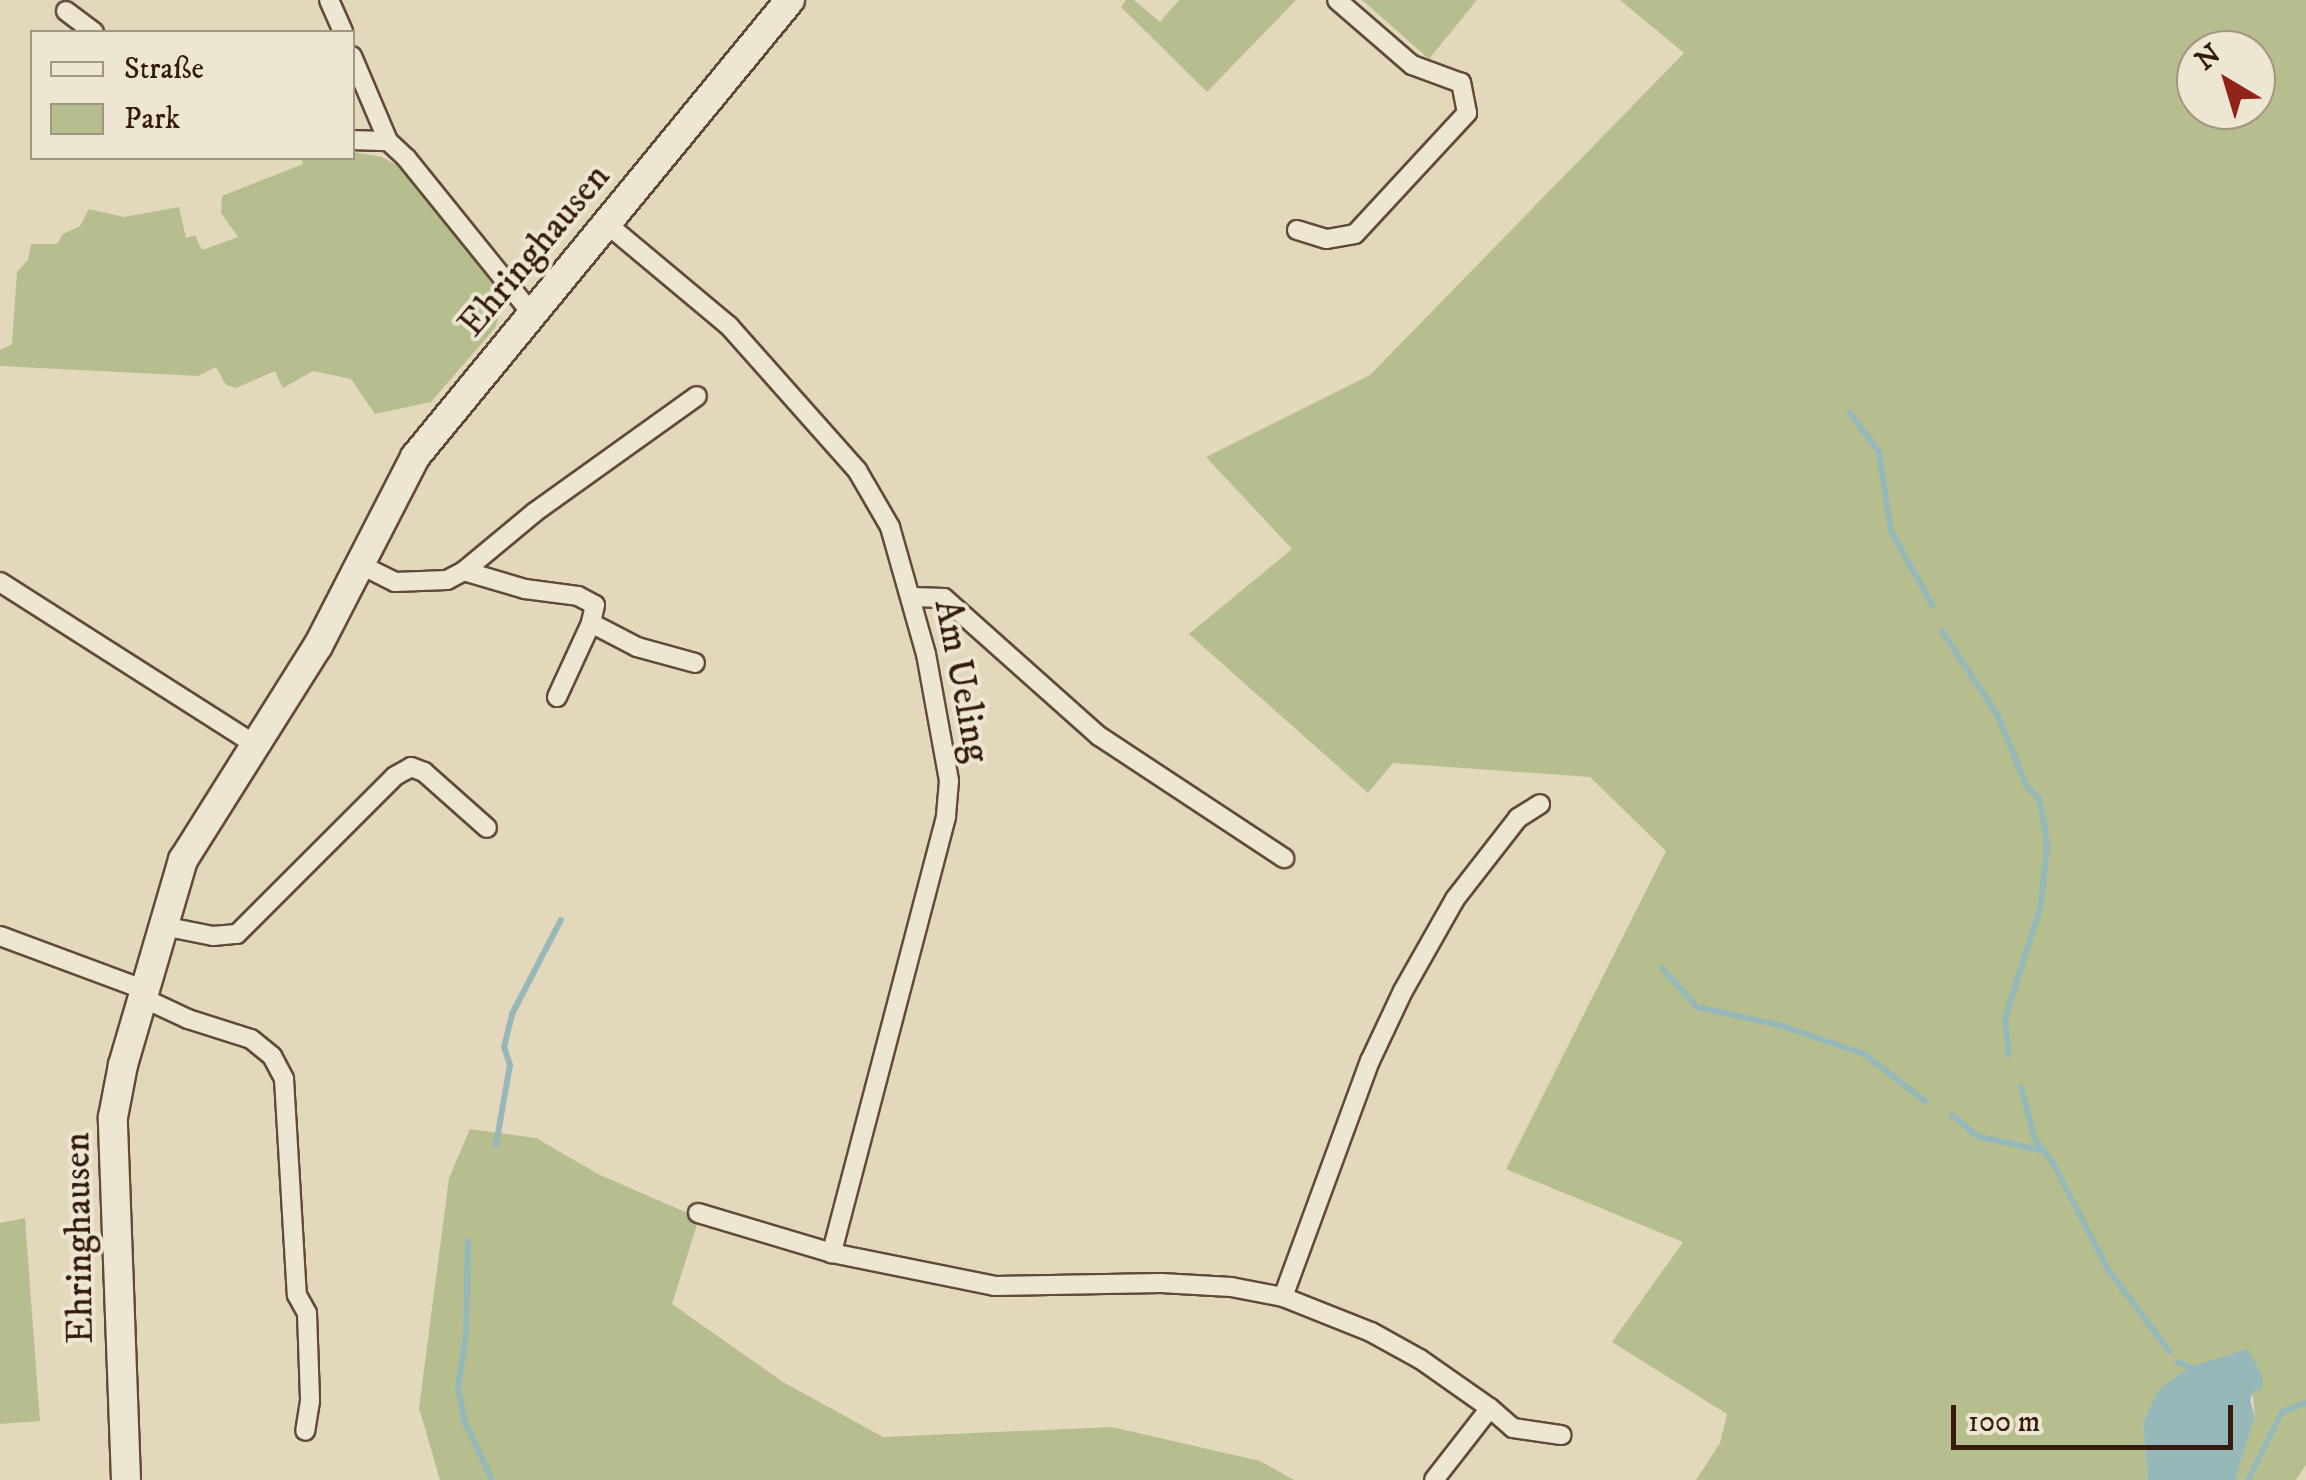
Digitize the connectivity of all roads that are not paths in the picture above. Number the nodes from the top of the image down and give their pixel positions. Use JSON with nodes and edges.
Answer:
{"nodes":[{"id":1,"x":329,"y":0,"type":"edge"},
{"id":2,"x":790,"y":0,"type":"edge"},
{"id":3,"x":1337,"y":0,"type":"edge"},
{"id":4,"x":66,"y":10,"type":"dead end"},
{"id":5,"x":91,"y":30,"type":"edge"},
{"id":6,"x":342,"y":30,"type":"edge"},
{"id":7,"x":355,"y":63,"type":"edge"},
{"id":8,"x":355,"y":140,"type":"edge"},
{"id":9,"x":388,"y":140,"type":"junction"},
{"id":10,"x":607,"y":224,"type":"junction"},
{"id":11,"x":1297,"y":230,"type":"dead end"},
{"id":12,"x":532,"y":315,"type":"junction"},
{"id":13,"x":697,"y":396,"type":"dead end"},
{"id":14,"x":359,"y":564,"type":"junction"},
{"id":15,"x":464,"y":571,"type":"junction"},
{"id":16,"x":0,"y":582,"type":"edge"},
{"id":17,"x":913,"y":597,"type":"junction"},
{"id":18,"x":591,"y":623,"type":"junction"},
{"id":19,"x":696,"y":663,"type":"dead end"},
{"id":20,"x":557,"y":697,"type":"dead end"},
{"id":21,"x":254,"y":744,"type":"junction"},
{"id":22,"x":1540,"y":804,"type":"dead end"},
{"id":23,"x":486,"y":828,"type":"dead end"},
{"id":24,"x":1284,"y":858,"type":"dead end"},
{"id":25,"x":164,"y":926,"type":"junction"},
{"id":26,"x":0,"y":936,"type":"edge"},
{"id":27,"x":144,"y":994,"type":"junction"},
{"id":28,"x":698,"y":1213,"type":"dead end"},
{"id":29,"x":832,"y":1253,"type":"junction"},
{"id":30,"x":1283,"y":1297,"type":"junction"},
{"id":31,"x":1490,"y":1408,"type":"junction"},
{"id":32,"x":305,"y":1430,"type":"dead end"},
{"id":33,"x":1561,"y":1436,"type":"dead end"},
{"id":34,"x":126,"y":1480,"type":"edge"},
{"id":35,"x":1434,"y":1480,"type":"edge"}],
"edges":[{"from":1,"to":6,"type":"street"},
{"from":2,"to":10,"type":"main road","name":"Ehringhausen"},
{"from":3,"to":11,"type":"street"},
{"from":4,"to":5,"type":"street"},
{"from":7,"to":9,"type":"street"},
{"from":8,"to":9,"type":"street"},
{"from":9,"to":12,"type":"street"},
{"from":10,"to":12,"type":"main road","name":"Ehringhausen"},
{"from":10,"to":17,"type":"street","name":"Am Ueling"},
{"from":12,"to":14,"type":"main road","name":"Ehringhausen"},
{"from":13,"to":15,"type":"street"},
{"from":14,"to":15,"type":"street"},
{"from":14,"to":21,"type":"main road","name":"Ehringhausen"},
{"from":15,"to":18,"type":"street"},
{"from":16,"to":21,"type":"street"},
{"from":17,"to":24,"type":"street"},
{"from":17,"to":29,"type":"street","name":"Am Ueling"},
{"from":18,"to":19,"type":"street"},
{"from":18,"to":20,"type":"street"},
{"from":21,"to":25,"type":"main road","name":"Ehringhausen"},
{"from":22,"to":30,"type":"street"},
{"from":23,"to":25,"type":"street"},
{"from":25,"to":27,"type":"main road","name":"Ehringhausen"},
{"from":26,"to":27,"type":"street"},
{"from":27,"to":32,"type":"street"},
{"from":27,"to":34,"type":"main road","name":"Ehringhausen"},
{"from":28,"to":29,"type":"street"},
{"from":29,"to":30,"type":"street"},
{"from":30,"to":31,"type":"street"},
{"from":31,"to":33,"type":"street"},
{"from":31,"to":35,"type":"street"}]}
